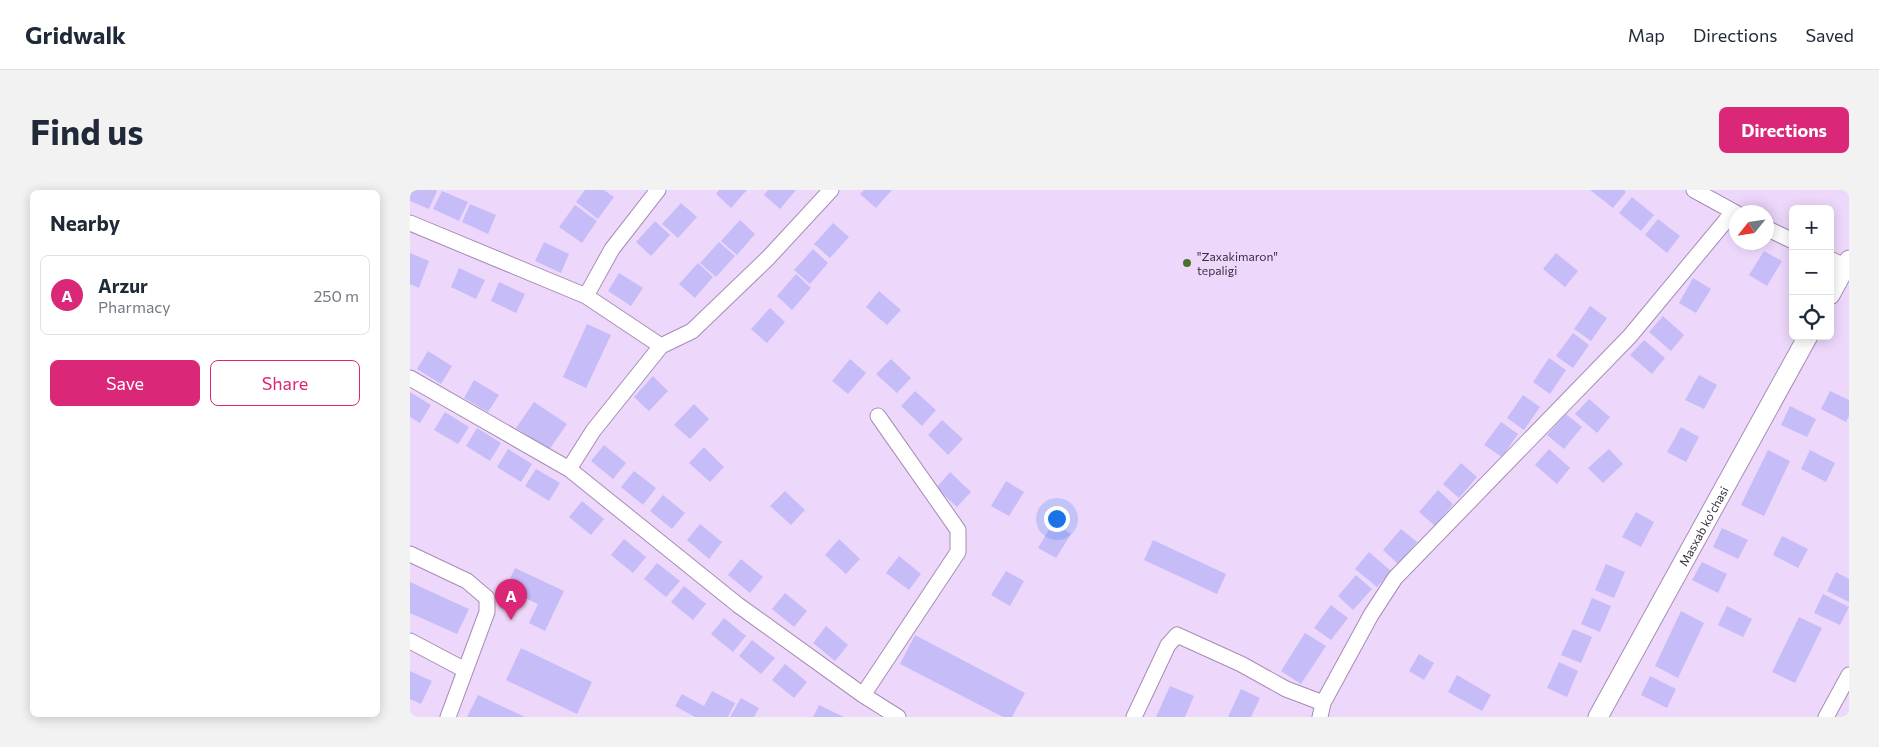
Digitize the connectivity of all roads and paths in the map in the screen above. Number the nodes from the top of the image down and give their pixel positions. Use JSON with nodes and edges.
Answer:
{"nodes":[{"id":1,"x":658,"y":190,"type":"edge"},
{"id":2,"x":831,"y":190,"type":"edge"},
{"id":3,"x":1694,"y":190,"type":"edge"},
{"id":4,"x":1729,"y":210,"type":"edge"},
{"id":5,"x":1729,"y":220,"type":"edge"},
{"id":6,"x":411,"y":226,"type":"edge"},
{"id":7,"x":1774,"y":232,"type":"edge"},
{"id":8,"x":1789,"y":239,"type":"edge"},
{"id":9,"x":1844,"y":264,"type":"edge"},
{"id":10,"x":1834,"y":286,"type":"edge"},
{"id":11,"x":586,"y":296,"type":"junction"},
{"id":12,"x":1806,"y":340,"type":"edge"},
{"id":13,"x":661,"y":346,"type":"junction"},
{"id":14,"x":410,"y":378,"type":"edge"},
{"id":15,"x":878,"y":416,"type":"dead end"},
{"id":16,"x":569,"y":469,"type":"junction"},
{"id":17,"x":410,"y":554,"type":"edge"},
{"id":18,"x":410,"y":641,"type":"edge"},
{"id":19,"x":465,"y":670,"type":"junction"},
{"id":20,"x":1849,"y":675,"type":"edge"},
{"id":21,"x":863,"y":694,"type":"junction"},
{"id":22,"x":1322,"y":710,"type":"edge"},
{"id":23,"x":448,"y":717,"type":"edge"},
{"id":24,"x":898,"y":717,"type":"edge"},
{"id":25,"x":1134,"y":717,"type":"edge"},
{"id":26,"x":1598,"y":717,"type":"edge"},
{"id":27,"x":1826,"y":717,"type":"edge"}],
"edges":[{"from":1,"to":11,"type":"street"},
{"from":2,"to":13,"type":"street"},
{"from":3,"to":4,"type":"street"},
{"from":5,"to":22,"type":"street"},
{"from":6,"to":11,"type":"street"},
{"from":7,"to":8,"type":"street"},
{"from":9,"to":10,"type":"main road"},
{"from":11,"to":13,"type":"street"},
{"from":12,"to":26,"type":"main road","name":"Masxab ko'chasi"},
{"from":13,"to":16,"type":"street"},
{"from":14,"to":16,"type":"street"},
{"from":15,"to":21,"type":"street"},
{"from":16,"to":21,"type":"street"},
{"from":17,"to":19,"type":"street"},
{"from":18,"to":19,"type":"street"},
{"from":19,"to":23,"type":"street"},
{"from":20,"to":27,"type":"street"},
{"from":21,"to":24,"type":"street"},
{"from":22,"to":25,"type":"street"}]}
